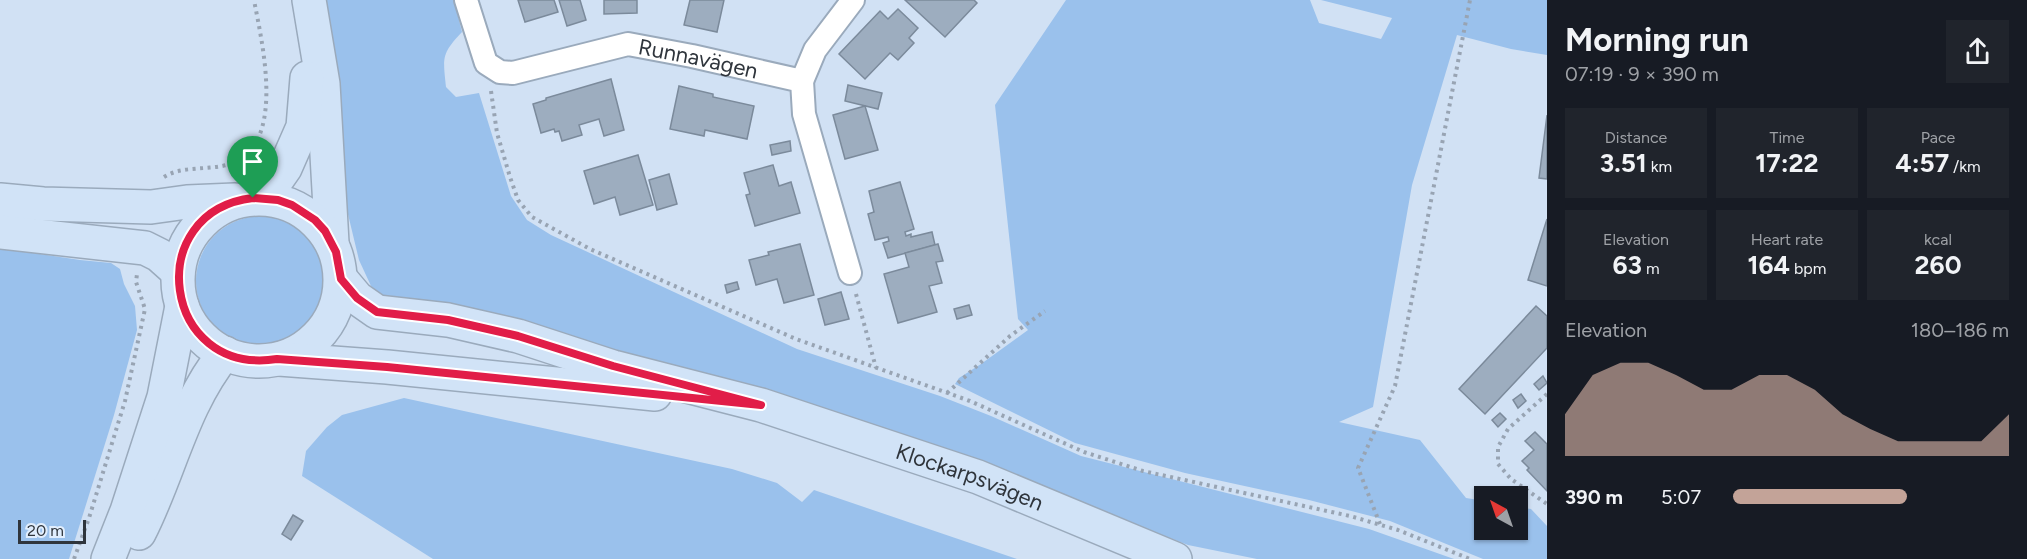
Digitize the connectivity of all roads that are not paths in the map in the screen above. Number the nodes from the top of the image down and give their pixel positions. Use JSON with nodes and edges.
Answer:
{"nodes":[{"id":1,"x":294,"y":0,"type":"edge"},
{"id":2,"x":309,"y":0,"type":"edge"},
{"id":3,"x":466,"y":0,"type":"edge"},
{"id":4,"x":853,"y":0,"type":"edge"},
{"id":5,"x":802,"y":81,"type":"junction"},
{"id":6,"x":253,"y":199,"type":"junction"},
{"id":7,"x":0,"y":200,"type":"edge"},
{"id":8,"x":0,"y":232,"type":"edge"},
{"id":9,"x":332,"y":243,"type":"junction"},
{"id":10,"x":178,"y":272,"type":"junction"},
{"id":11,"x":850,"y":273,"type":"road end"},
{"id":12,"x":341,"y":279,"type":"junction"},
{"id":13,"x":182,"y":306,"type":"junction"},
{"id":14,"x":225,"y":353,"type":"junction"},
{"id":15,"x":277,"y":359,"type":"junction"},
{"id":16,"x":761,"y":405,"type":"junction"},
{"id":17,"x":108,"y":559,"type":"edge"},
{"id":18,"x":126,"y":559,"type":"edge"},
{"id":19,"x":1175,"y":559,"type":"edge"}],
"edges":[{"from":1,"to":6,"type":"street"},
{"from":2,"to":9,"type":"street"},
{"from":3,"to":5,"type":"street","name":"Runnavägen"},
{"from":4,"to":5,"type":"street"},
{"from":5,"to":11,"type":"street"},
{"from":6,"to":7,"type":"street"},
{"from":6,"to":9,"type":"street"},
{"from":6,"to":10,"type":"street"},
{"from":8,"to":10,"type":"street"},
{"from":9,"to":12,"type":"street"},
{"from":10,"to":13,"type":"street"},
{"from":12,"to":15,"type":"street"},
{"from":12,"to":16,"type":"street"},
{"from":13,"to":14,"type":"street"},
{"from":13,"to":17,"type":"street"},
{"from":14,"to":15,"type":"street"},
{"from":14,"to":18,"type":"street"},
{"from":15,"to":16,"type":"street"},
{"from":16,"to":19,"type":"street","name":"Klockarpsvägen"}]}
